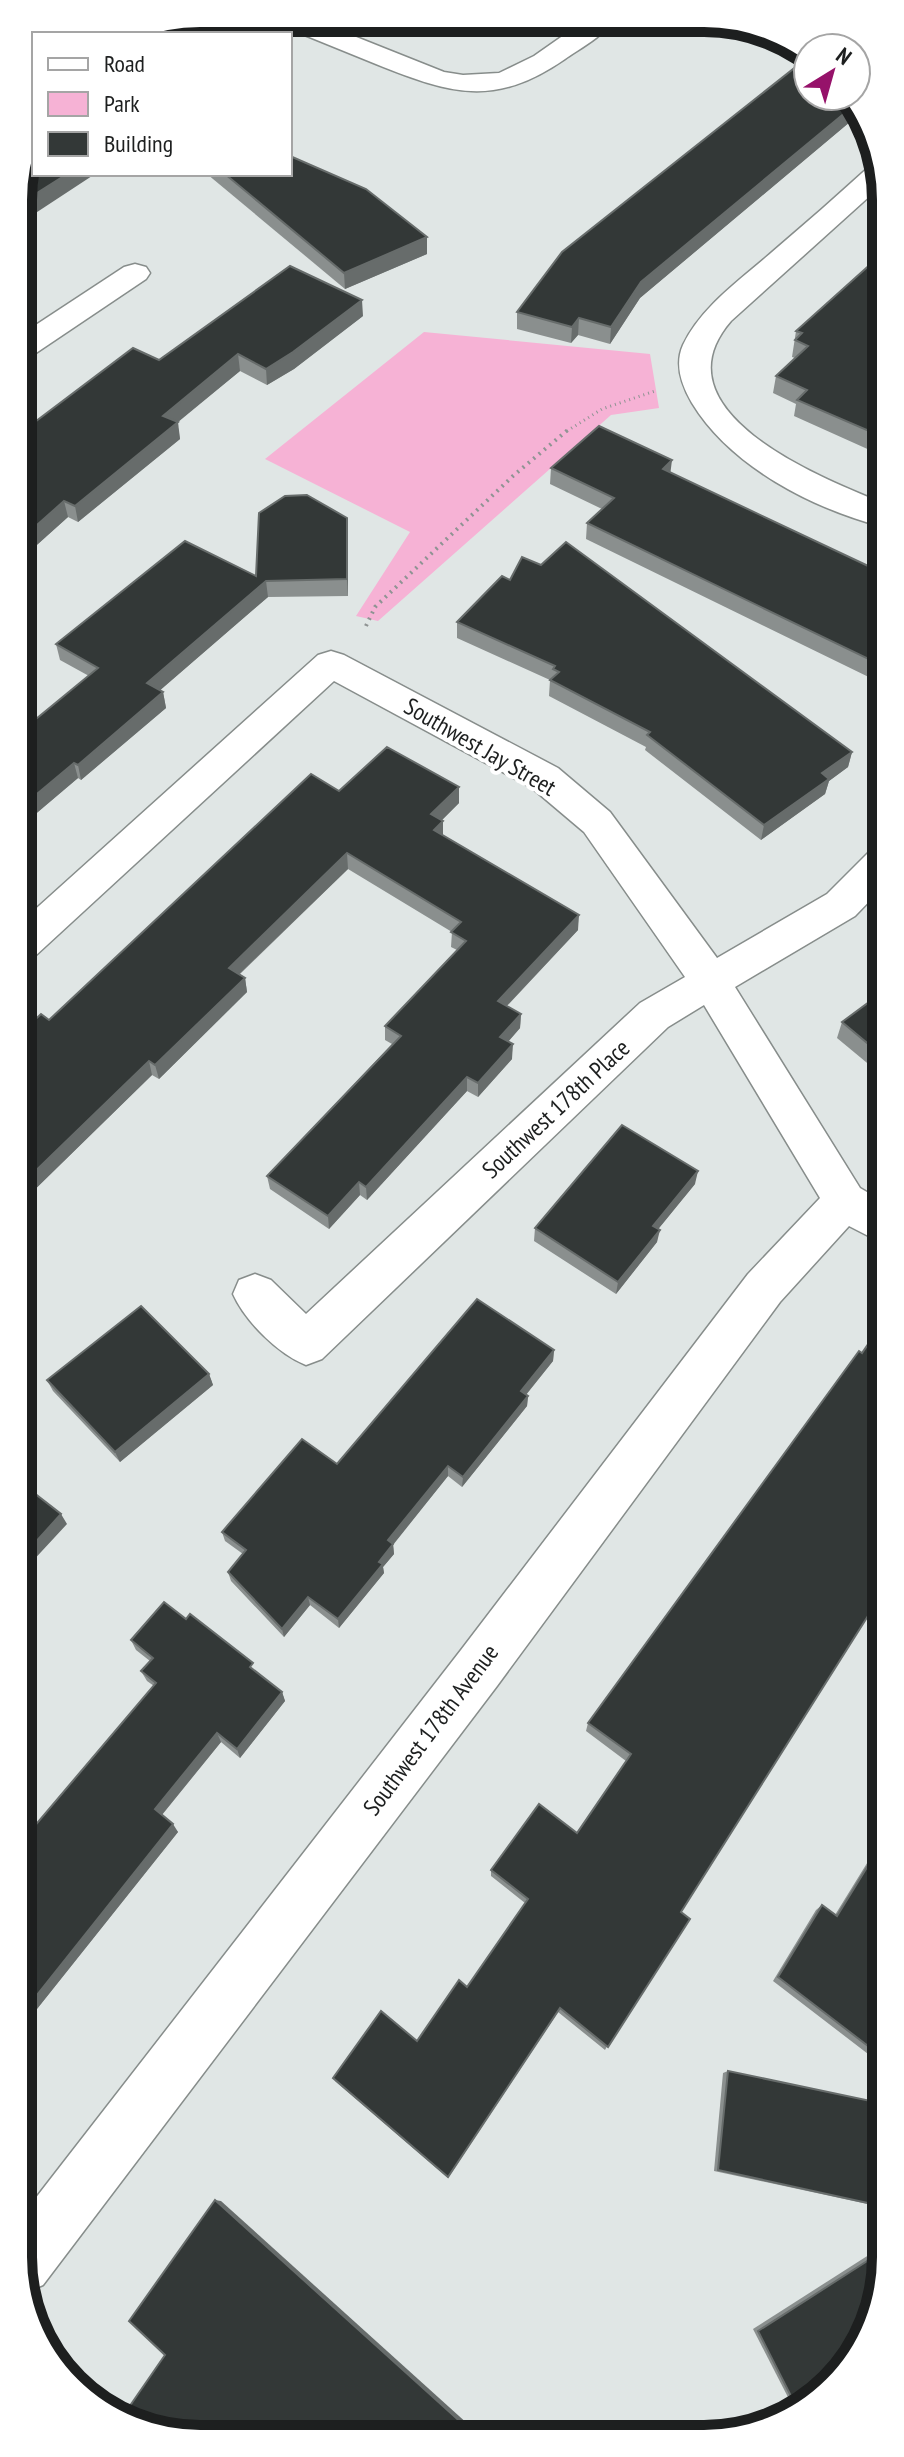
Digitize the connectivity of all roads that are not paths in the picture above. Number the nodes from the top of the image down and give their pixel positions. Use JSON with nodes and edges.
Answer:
{"nodes":[{"id":1,"x":321,"y":32,"type":"edge"},
{"id":2,"x":579,"y":32,"type":"edge"},
{"id":3,"x":871,"y":180,"type":"edge"},
{"id":4,"x":135,"y":273,"type":"dead end"},
{"id":5,"x":32,"y":341,"type":"edge"},
{"id":6,"x":872,"y":511,"type":"edge"},
{"id":7,"x":872,"y":873,"type":"edge"},
{"id":8,"x":32,"y":935,"type":"edge"},
{"id":9,"x":710,"y":980,"type":"junction"},
{"id":10,"x":865,"y":1213,"type":"edge"},
{"id":11,"x":255,"y":1294,"type":"dead end"},
{"id":12,"x":32,"y":2251,"type":"edge"}],
"edges":[{"from":1,"to":2,"type":"street"},
{"from":3,"to":6,"type":"street"},
{"from":4,"to":5,"type":"street"},
{"from":7,"to":9,"type":"street","name":"Southwest 178th Place"},
{"from":8,"to":9,"type":"street","name":"Southwest Jay Street"},
{"from":9,"to":10,"type":"street","name":"Southwest Jay Street"},
{"from":9,"to":11,"type":"street","name":"Southwest 178th Place"},
{"from":10,"to":12,"type":"street","name":"Southwest 178th Avenue"}]}
